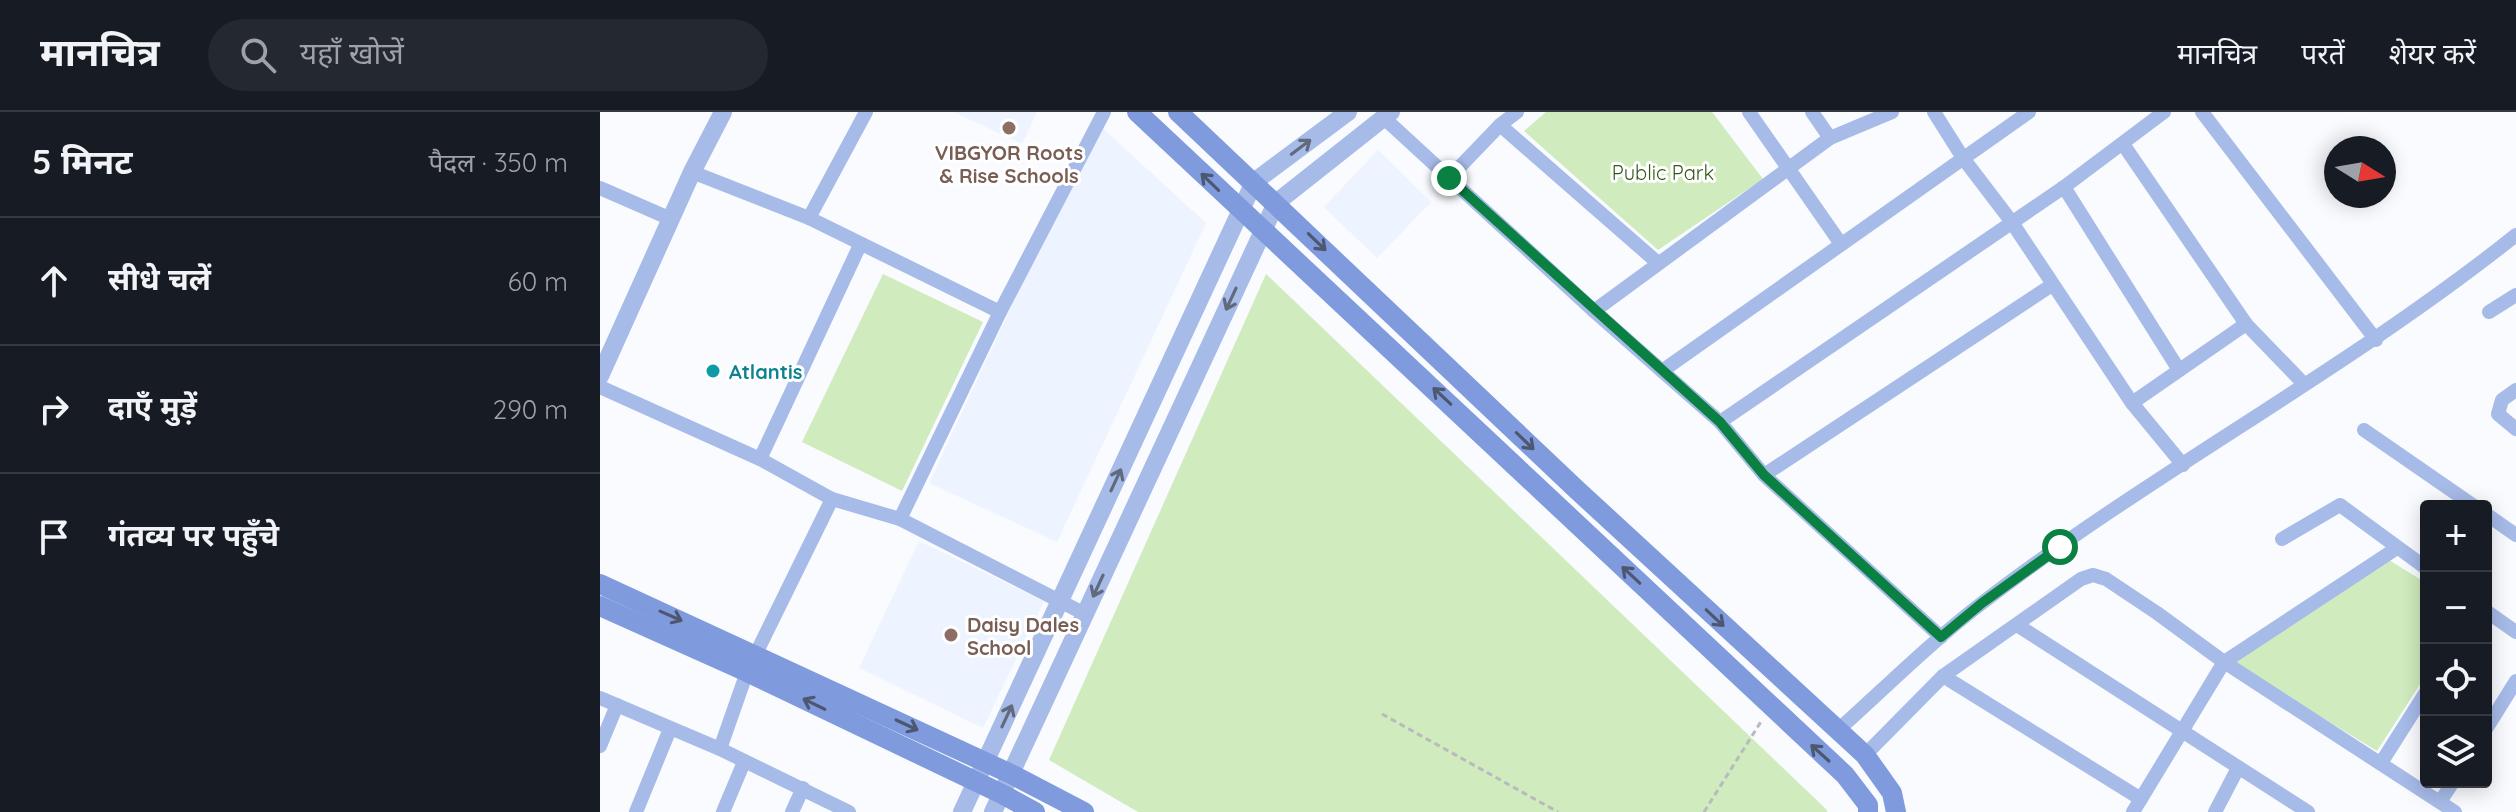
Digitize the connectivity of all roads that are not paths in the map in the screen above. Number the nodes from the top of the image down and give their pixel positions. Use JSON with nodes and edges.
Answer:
{"nodes":[{"id":1,"x":723,"y":112,"type":"edge"},
{"id":2,"x":866,"y":112,"type":"edge"},
{"id":3,"x":1104,"y":112,"type":"edge"},
{"id":4,"x":1137,"y":112,"type":"edge"},
{"id":5,"x":1178,"y":112,"type":"edge"},
{"id":6,"x":1517,"y":112,"type":"edge"},
{"id":7,"x":1749,"y":112,"type":"edge"},
{"id":8,"x":1812,"y":112,"type":"edge"},
{"id":9,"x":1892,"y":112,"type":"edge"},
{"id":10,"x":1934,"y":112,"type":"edge"},
{"id":11,"x":2029,"y":112,"type":"edge"},
{"id":12,"x":2164,"y":112,"type":"edge"},
{"id":13,"x":2202,"y":112,"type":"edge"},
{"id":14,"x":1337,"y":115,"type":"edge"},
{"id":15,"x":1387,"y":115,"type":"edge"},
{"id":16,"x":1500,"y":125,"type":"junction"},
{"id":17,"x":1830,"y":138,"type":"junction"},
{"id":18,"x":2123,"y":144,"type":"junction"},
{"id":19,"x":1963,"y":158,"type":"junction"},
{"id":20,"x":1788,"y":169,"type":"junction"},
{"id":21,"x":692,"y":172,"type":"junction"},
{"id":22,"x":1449,"y":178,"type":"junction"},
{"id":23,"x":1254,"y":182,"type":"junction"},
{"id":24,"x":2064,"y":187,"type":"junction"},
{"id":25,"x":600,"y":188,"type":"edge"},
{"id":26,"x":1276,"y":203,"type":"junction"},
{"id":27,"x":1241,"y":211,"type":"junction"},
{"id":28,"x":809,"y":218,"type":"junction"},
{"id":29,"x":671,"y":219,"type":"junction"},
{"id":30,"x":2011,"y":221,"type":"junction"},
{"id":31,"x":1263,"y":229,"type":"junction"},
{"id":32,"x":2516,"y":235,"type":"edge"},
{"id":33,"x":1841,"y":244,"type":"junction"},
{"id":34,"x":860,"y":245,"type":"junction"},
{"id":35,"x":1658,"y":263,"type":"junction"},
{"id":36,"x":2052,"y":285,"type":"junction"},
{"id":37,"x":2516,"y":295,"type":"edge"},
{"id":38,"x":1594,"y":311,"type":"junction"},
{"id":39,"x":1000,"y":312,"type":"junction"},
{"id":40,"x":2489,"y":312,"type":"dead end"},
{"id":41,"x":2246,"y":324,"type":"junction"},
{"id":42,"x":2376,"y":340,"type":"junction"},
{"id":43,"x":2179,"y":370,"type":"junction"},
{"id":44,"x":1662,"y":371,"type":"junction"},
{"id":45,"x":600,"y":376,"type":"edge"},
{"id":46,"x":2304,"y":384,"type":"junction"},
{"id":47,"x":600,"y":387,"type":"edge"},
{"id":48,"x":2516,"y":390,"type":"edge"},
{"id":49,"x":2132,"y":403,"type":"junction"},
{"id":50,"x":1720,"y":422,"type":"junction"},
{"id":51,"x":2516,"y":429,"type":"edge"},
{"id":52,"x":2364,"y":430,"type":"dead end"},
{"id":53,"x":760,"y":459,"type":"junction"},
{"id":54,"x":2183,"y":465,"type":"junction"},
{"id":55,"x":1764,"y":475,"type":"junction"},
{"id":56,"x":832,"y":499,"type":"junction"},
{"id":57,"x":2465,"y":500,"type":"edge"},
{"id":58,"x":2492,"y":518,"type":"edge"},
{"id":59,"x":900,"y":519,"type":"junction"},
{"id":60,"x":2516,"y":535,"type":"edge"},
{"id":61,"x":2282,"y":539,"type":"dead end"},
{"id":62,"x":2397,"y":548,"type":"junction"},
{"id":63,"x":2420,"y":564,"type":"edge"},
{"id":64,"x":600,"y":584,"type":"edge"},
{"id":65,"x":1060,"y":601,"type":"junction"},
{"id":66,"x":600,"y":606,"type":"edge"},
{"id":67,"x":1085,"y":614,"type":"junction"},
{"id":68,"x":2492,"y":615,"type":"edge"},
{"id":69,"x":2017,"y":625,"type":"junction"},
{"id":70,"x":2516,"y":632,"type":"edge"},
{"id":71,"x":1941,"y":637,"type":"junction"},
{"id":72,"x":2224,"y":662,"type":"junction"},
{"id":73,"x":752,"y":663,"type":"junction"},
{"id":74,"x":1943,"y":676,"type":"junction"},
{"id":75,"x":2516,"y":681,"type":"edge"},
{"id":76,"x":600,"y":698,"type":"edge"},
{"id":77,"x":2420,"y":701,"type":"edge"},
{"id":78,"x":617,"y":705,"type":"junction"},
{"id":79,"x":2492,"y":719,"type":"edge"},
{"id":80,"x":670,"y":729,"type":"junction"},
{"id":81,"x":1837,"y":731,"type":"junction"},
{"id":82,"x":2183,"y":731,"type":"junction"},
{"id":83,"x":600,"y":746,"type":"edge"},
{"id":84,"x":720,"y":749,"type":"junction"},
{"id":85,"x":1865,"y":755,"type":"junction"},
{"id":86,"x":744,"y":762,"type":"junction"},
{"id":87,"x":985,"y":763,"type":"junction"},
{"id":88,"x":2381,"y":763,"type":"junction"},
{"id":89,"x":2238,"y":768,"type":"junction"},
{"id":90,"x":1011,"y":774,"type":"junction"},
{"id":91,"x":976,"y":783,"type":"junction"},
{"id":92,"x":803,"y":788,"type":"junction"},
{"id":93,"x":2449,"y":788,"type":"edge"},
{"id":94,"x":2440,"y":802,"type":"junction"},
{"id":95,"x":998,"y":803,"type":"edge"},
{"id":96,"x":2137,"y":806,"type":"edge"},
{"id":97,"x":636,"y":812,"type":"edge"},
{"id":98,"x":723,"y":812,"type":"edge"},
{"id":99,"x":792,"y":812,"type":"edge"},
{"id":100,"x":849,"y":812,"type":"edge"},
{"id":101,"x":962,"y":812,"type":"edge"},
{"id":102,"x":1035,"y":812,"type":"edge"},
{"id":103,"x":1084,"y":812,"type":"edge"},
{"id":104,"x":1868,"y":812,"type":"edge"},
{"id":105,"x":1896,"y":812,"type":"edge"},
{"id":106,"x":2215,"y":812,"type":"edge"},
{"id":107,"x":2308,"y":812,"type":"edge"},
{"id":108,"x":2455,"y":812,"type":"edge"}],
"edges":[{"from":1,"to":21,"type":"street"},
{"from":2,"to":28,"type":"street"},
{"from":3,"to":39,"type":"street"},
{"from":27,"to":4,"type":"main road","one_way":true},
{"from":5,"to":23,"type":"main road"},
{"from":6,"to":16,"type":"street"},
{"from":7,"to":20,"type":"street"},
{"from":8,"to":17,"type":"street"},
{"from":9,"to":17,"type":"street"},
{"from":10,"to":19,"type":"street"},
{"from":11,"to":19,"type":"street"},
{"from":12,"to":18,"type":"street"},
{"from":13,"to":42,"type":"street"},
{"from":23,"to":14,"type":"street","one_way":true},
{"from":15,"to":22,"type":"street"},
{"from":15,"to":26,"type":"street"},
{"from":16,"to":22,"type":"street"},
{"from":16,"to":35,"type":"street"},
{"from":17,"to":20,"type":"street"},
{"from":18,"to":24,"type":"street"},
{"from":18,"to":41,"type":"street"},
{"from":19,"to":30,"type":"street"},
{"from":19,"to":33,"type":"street"},
{"from":20,"to":33,"type":"street"},
{"from":20,"to":35,"type":"street"},
{"from":21,"to":28,"type":"street"},
{"from":21,"to":29,"type":"street"},
{"from":22,"to":38,"type":"street"},
{"from":23,"to":26,"type":"main road"},
{"from":23,"to":27,"type":"street"},
{"from":24,"to":30,"type":"street"},
{"from":24,"to":43,"type":"street"},
{"from":25,"to":29,"type":"street"},
{"from":26,"to":31,"type":"street"},
{"from":26,"to":81,"type":"main road","one_way":true},
{"from":27,"to":31,"type":"main road"},
{"from":65,"to":27,"type":"street","one_way":true},
{"from":28,"to":34,"type":"street"},
{"from":29,"to":45,"type":"street"},
{"from":30,"to":36,"type":"street"},
{"from":30,"to":50,"type":"street"},
{"from":31,"to":67,"type":"street","one_way":true},
{"from":104,"to":31,"type":"main road","one_way":true},
{"from":32,"to":42,"type":"street"},
{"from":33,"to":44,"type":"street"},
{"from":34,"to":39,"type":"street"},
{"from":34,"to":53,"type":"street"},
{"from":35,"to":38,"type":"street"},
{"from":36,"to":49,"type":"street"},
{"from":36,"to":55,"type":"street"},
{"from":37,"to":40,"type":"street"},
{"from":38,"to":44,"type":"street"},
{"from":39,"to":59,"type":"street"},
{"from":41,"to":43,"type":"street"},
{"from":41,"to":46,"type":"street"},
{"from":42,"to":46,"type":"street"},
{"from":43,"to":49,"type":"street"},
{"from":44,"to":50,"type":"street"},
{"from":46,"to":54,"type":"street"},
{"from":47,"to":53,"type":"street"},
{"from":48,"to":51,"type":"street"},
{"from":49,"to":54,"type":"street"},
{"from":50,"to":55,"type":"street"},
{"from":52,"to":57,"type":"street"},
{"from":53,"to":56,"type":"street"},
{"from":54,"to":71,"type":"street"},
{"from":55,"to":71,"type":"street"},
{"from":56,"to":59,"type":"street"},
{"from":56,"to":73,"type":"street"},
{"from":58,"to":60,"type":"street"},
{"from":59,"to":65,"type":"street"},
{"from":61,"to":62,"type":"street"},
{"from":62,"to":63,"type":"street"},
{"from":62,"to":72,"type":"street"},
{"from":64,"to":73,"type":"main road","one_way":true},
{"from":65,"to":67,"type":"street"},
{"from":87,"to":65,"type":"street","one_way":true},
{"from":66,"to":73,"type":"main road"},
{"from":67,"to":90,"type":"street"},
{"from":68,"to":70,"type":"street"},
{"from":69,"to":72,"type":"street"},
{"from":69,"to":74,"type":"street"},
{"from":69,"to":82,"type":"street"},
{"from":71,"to":81,"type":"street"},
{"from":72,"to":82,"type":"street"},
{"from":72,"to":88,"type":"street"},
{"from":73,"to":84,"type":"street"},
{"from":73,"to":87,"type":"main road","one_way":true},
{"from":91,"to":73,"type":"main road","one_way":true},
{"from":74,"to":85,"type":"street"},
{"from":74,"to":96,"type":"street"},
{"from":75,"to":79,"type":"street"},
{"from":76,"to":78,"type":"street"},
{"from":77,"to":88,"type":"street"},
{"from":78,"to":80,"type":"street"},
{"from":78,"to":83,"type":"street"},
{"from":80,"to":84,"type":"street"},
{"from":80,"to":97,"type":"street"},
{"from":81,"to":85,"type":"main road"},
{"from":82,"to":89,"type":"street"},
{"from":82,"to":96,"type":"street"},
{"from":84,"to":86,"type":"street"},
{"from":85,"to":105,"type":"main road"},
{"from":86,"to":92,"type":"street"},
{"from":86,"to":98,"type":"street"},
{"from":87,"to":90,"type":"main road"},
{"from":87,"to":91,"type":"street"},
{"from":88,"to":94,"type":"street"},
{"from":89,"to":106,"type":"street"},
{"from":89,"to":107,"type":"street"},
{"from":90,"to":95,"type":"street"},
{"from":90,"to":103,"type":"main road"},
{"from":91,"to":95,"type":"main road"},
{"from":91,"to":101,"type":"street"},
{"from":92,"to":99,"type":"street"},
{"from":92,"to":100,"type":"street"},
{"from":93,"to":94,"type":"street"},
{"from":94,"to":108,"type":"street"},
{"from":95,"to":102,"type":"main road"}]}
